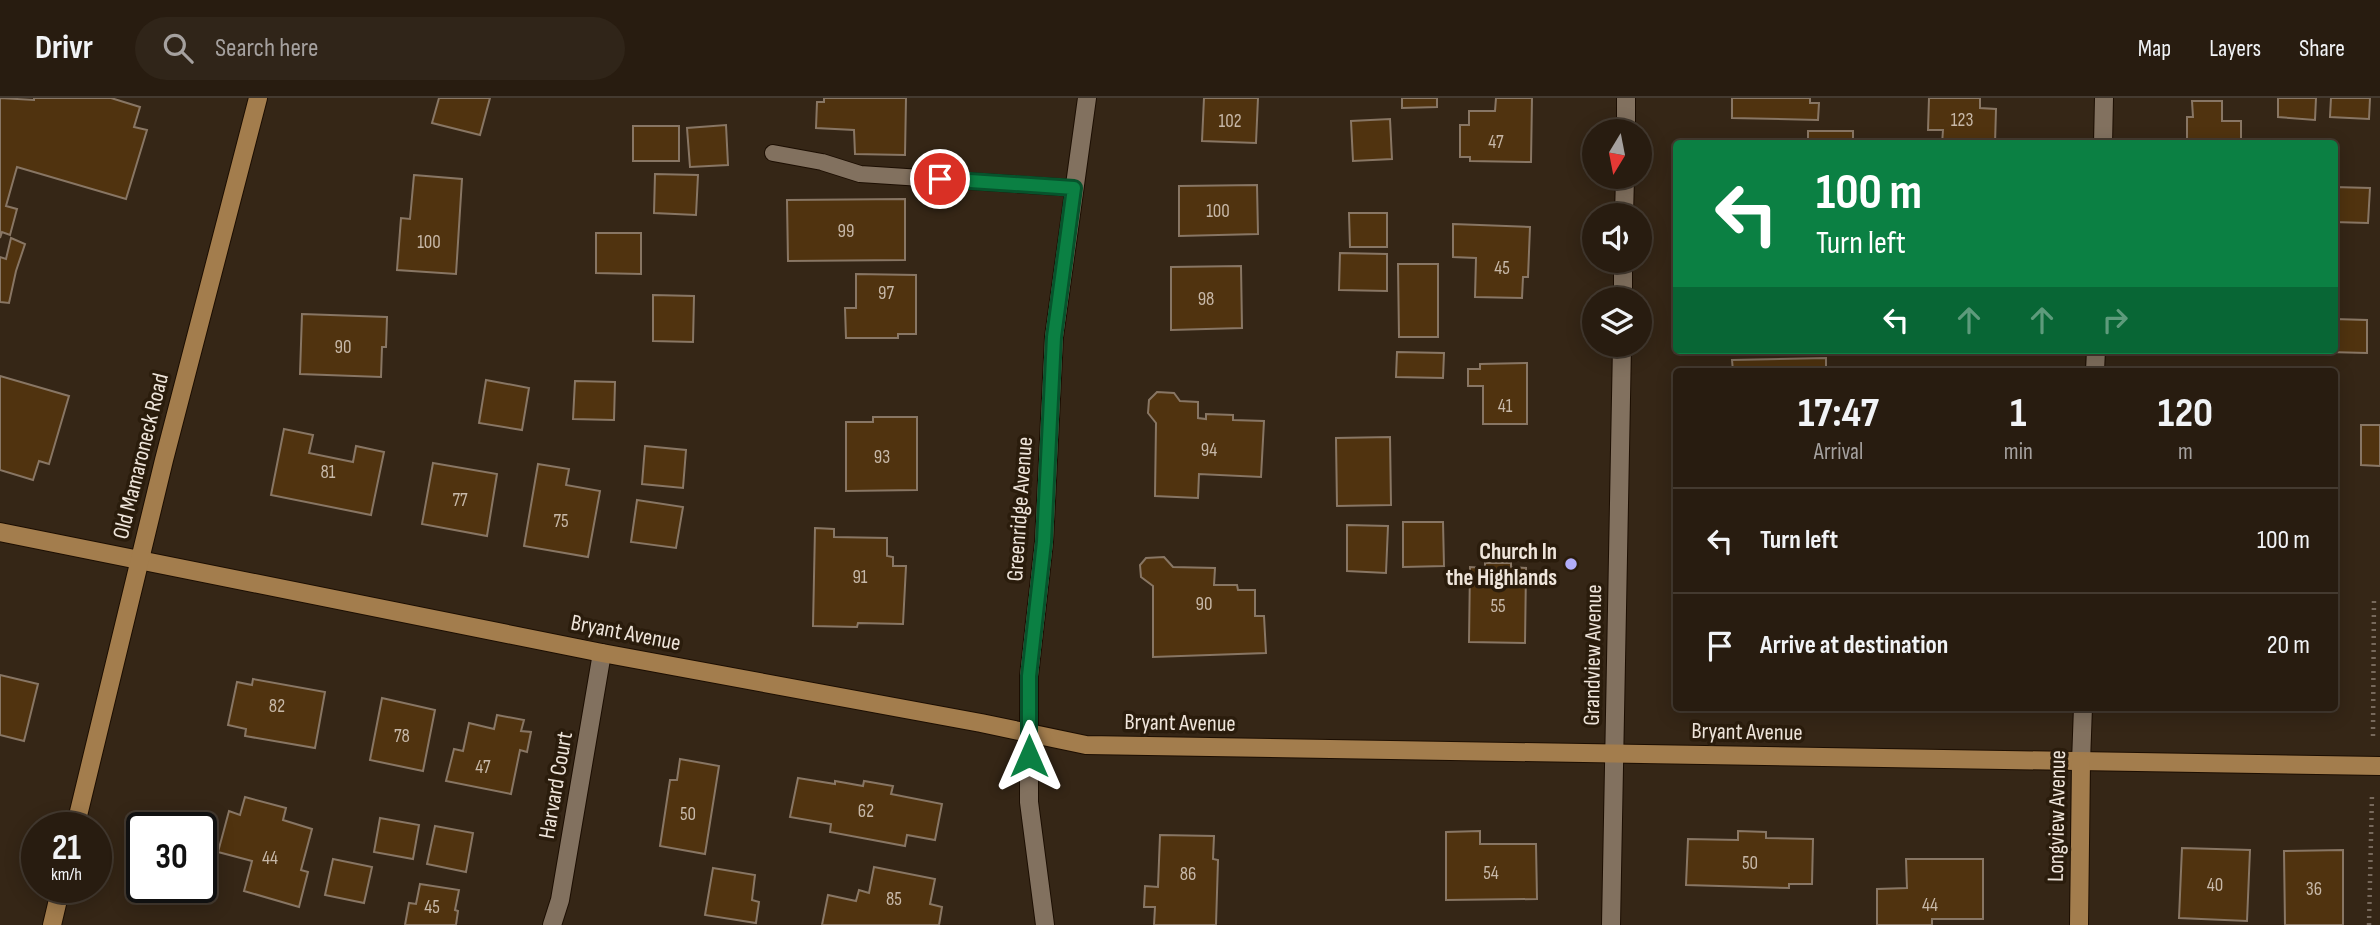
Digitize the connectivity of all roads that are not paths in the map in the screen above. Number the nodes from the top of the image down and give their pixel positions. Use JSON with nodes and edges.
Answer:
{"nodes":[{"id":1,"x":258,"y":98,"type":"edge"},
{"id":2,"x":1087,"y":98,"type":"edge"},
{"id":3,"x":1626,"y":98,"type":"edge"},
{"id":4,"x":2104,"y":98,"type":"edge"},
{"id":5,"x":1626,"y":119,"type":"edge"},
{"id":6,"x":2103,"y":140,"type":"edge"},
{"id":7,"x":773,"y":153,"type":"dead end"},
{"id":8,"x":1074,"y":188,"type":"junction"},
{"id":9,"x":1622,"y":357,"type":"edge"},
{"id":10,"x":0,"y":532,"type":"edge"},
{"id":11,"x":139,"y":561,"type":"junction"},
{"id":12,"x":602,"y":653,"type":"junction"},
{"id":13,"x":2083,"y":711,"type":"edge"},
{"id":14,"x":1029,"y":733,"type":"junction"},
{"id":15,"x":1614,"y":754,"type":"junction"},
{"id":16,"x":2081,"y":762,"type":"junction"},
{"id":17,"x":2380,"y":766,"type":"edge"},
{"id":18,"x":79,"y":812,"type":"edge"},
{"id":19,"x":57,"y":903,"type":"edge"},
{"id":20,"x":52,"y":925,"type":"edge"},
{"id":21,"x":552,"y":925,"type":"edge"},
{"id":22,"x":1045,"y":925,"type":"edge"},
{"id":23,"x":1611,"y":925,"type":"edge"},
{"id":24,"x":2079,"y":925,"type":"edge"}],
"edges":[{"from":1,"to":11,"type":"street","name":"Old Mamaroneck Road"},
{"from":2,"to":8,"type":"street","name":"Greenridge Avenue"},
{"from":3,"to":5,"type":"street"},
{"from":4,"to":6,"type":"street"},
{"from":7,"to":8,"type":"lane"},
{"from":8,"to":14,"type":"street","name":"Greenridge Avenue"},
{"from":9,"to":15,"type":"street","name":"Grandview Avenue"},
{"from":10,"to":11,"type":"street","name":"Bryant Avenue"},
{"from":11,"to":12,"type":"street","name":"Bryant Avenue"},
{"from":11,"to":18,"type":"street","name":"Old Mamaroneck Road"},
{"from":12,"to":14,"type":"street","name":"Bryant Avenue"},
{"from":12,"to":21,"type":"street","name":"Harvard Court"},
{"from":13,"to":16,"type":"street","name":"Longview Avenue"},
{"from":14,"to":15,"type":"street","name":"Bryant Avenue"},
{"from":14,"to":22,"type":"street","name":"Greenridge Avenue"},
{"from":15,"to":16,"type":"street","name":"Bryant Avenue"},
{"from":15,"to":23,"type":"street","name":"Grandview Avenue"},
{"from":16,"to":17,"type":"street","name":"Bryant Avenue"},
{"from":16,"to":24,"type":"street","name":"Longview Avenue"},
{"from":19,"to":20,"type":"street"}]}
